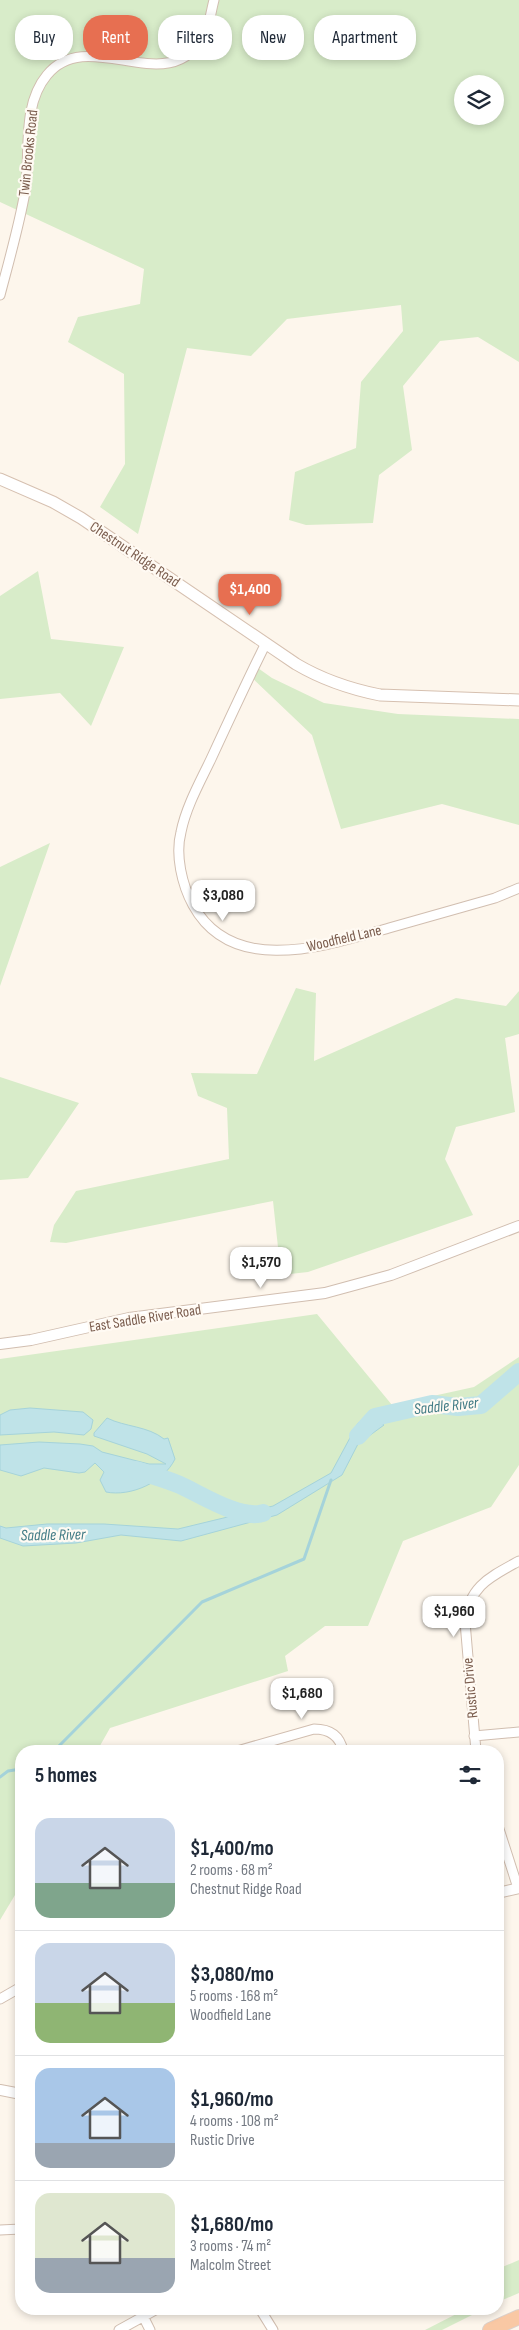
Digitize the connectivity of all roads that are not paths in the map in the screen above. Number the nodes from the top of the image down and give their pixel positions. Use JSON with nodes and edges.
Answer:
{"nodes":[{"id":1,"x":214,"y":0,"type":"edge"},
{"id":2,"x":0,"y":295,"type":"edge"},
{"id":3,"x":0,"y":478,"type":"edge"},
{"id":4,"x":266,"y":643,"type":"junction"},
{"id":5,"x":519,"y":700,"type":"edge"},
{"id":6,"x":519,"y":888,"type":"edge"},
{"id":7,"x":519,"y":1226,"type":"edge"},
{"id":8,"x":0,"y":1344,"type":"edge"},
{"id":9,"x":519,"y":1561,"type":"edge"},
{"id":10,"x":519,"y":1732,"type":"edge"},
{"id":11,"x":474,"y":1736,"type":"junction"},
{"id":12,"x":258,"y":1745,"type":"edge"},
{"id":13,"x":340,"y":1745,"type":"edge"},
{"id":14,"x":475,"y":1745,"type":"edge"},
{"id":15,"x":504,"y":1845,"type":"edge"},
{"id":16,"x":518,"y":1888,"type":"edge"},
{"id":17,"x":504,"y":1892,"type":"edge"},
{"id":18,"x":15,"y":1990,"type":"edge"},
{"id":19,"x":0,"y":1999,"type":"edge"},
{"id":20,"x":0,"y":2090,"type":"edge"},
{"id":21,"x":15,"y":2093,"type":"edge"},
{"id":22,"x":15,"y":2229,"type":"edge"},
{"id":23,"x":0,"y":2230,"type":"edge"},
{"id":24,"x":264,"y":2315,"type":"edge"},
{"id":25,"x":143,"y":2316,"type":"joint"},
{"id":26,"x":519,"y":2316,"type":"edge"},
{"id":27,"x":119,"y":2330,"type":"edge"},
{"id":28,"x":150,"y":2330,"type":"edge"},
{"id":29,"x":274,"y":2330,"type":"edge"},
{"id":30,"x":490,"y":2330,"type":"edge"}],
"edges":[{"from":1,"to":2,"type":"street","name":"Twin Brooks Road"},
{"from":3,"to":4,"type":"main road","name":"Chestnut Ridge Road"},
{"from":4,"to":5,"type":"main road","name":"Chestnut Ridge Road"},
{"from":4,"to":6,"type":"street","name":"Woodfield Lane"},
{"from":7,"to":8,"type":"street","name":"East Saddle River Road"},
{"from":9,"to":11,"type":"street","name":"Rustic Drive"},
{"from":10,"to":11,"type":"street"},
{"from":11,"to":14,"type":"street","name":"Rustic Drive"},
{"from":12,"to":13,"type":"street"},
{"from":15,"to":16,"type":"street"},
{"from":16,"to":17,"type":"street"},
{"from":18,"to":19,"type":"street"},
{"from":20,"to":21,"type":"street"},
{"from":22,"to":23,"type":"street"},
{"from":24,"to":29,"type":"street"},
{"from":25,"to":27,"type":"street"},
{"from":25,"to":28,"type":"street"},
{"from":26,"to":30,"type":"highway"}]}
